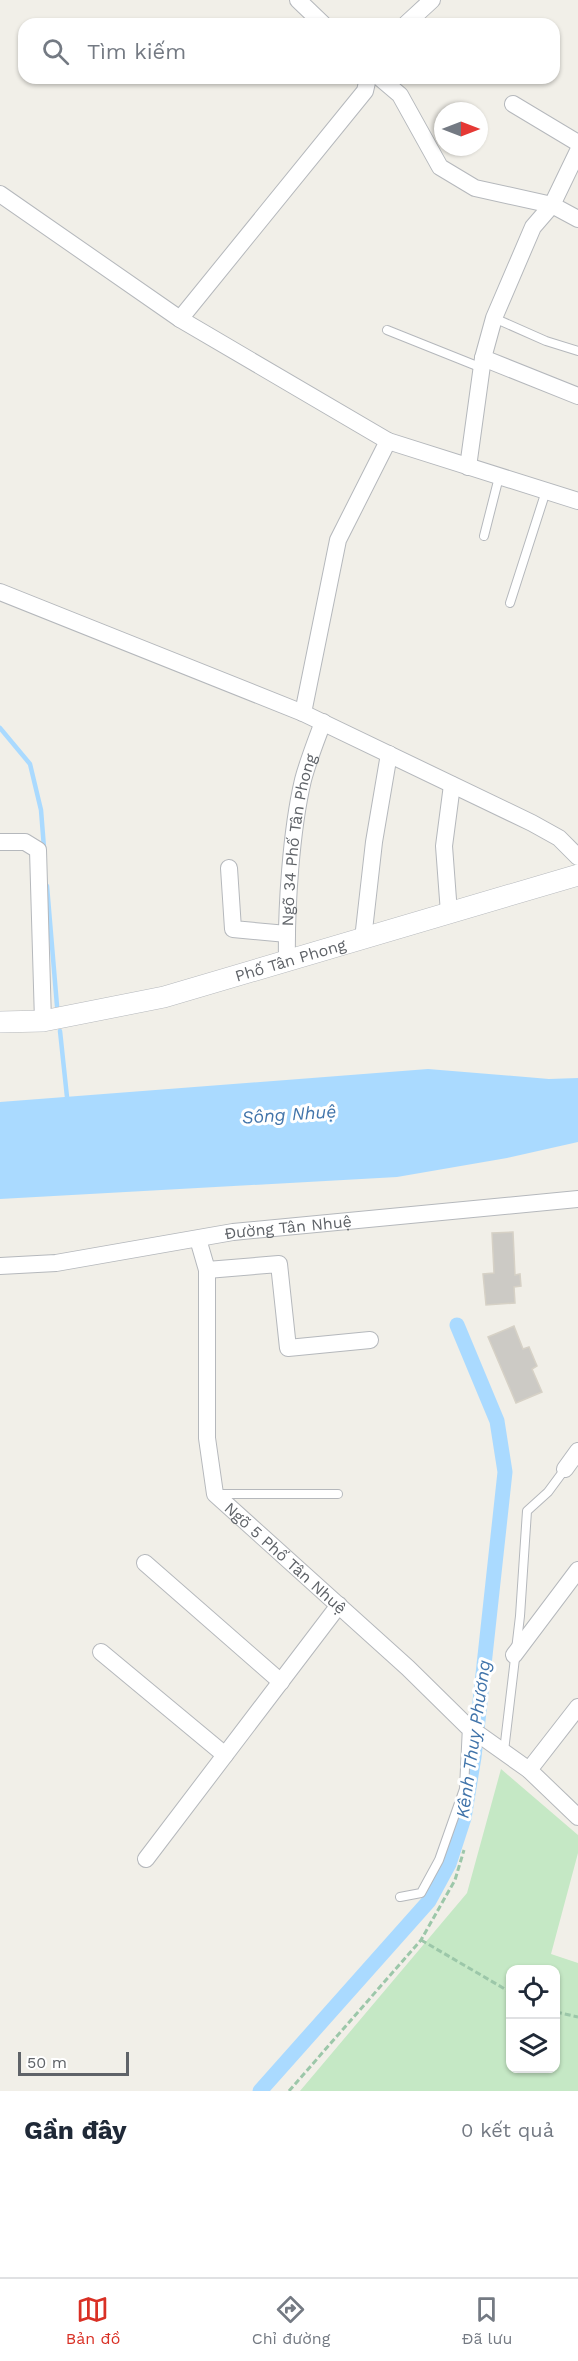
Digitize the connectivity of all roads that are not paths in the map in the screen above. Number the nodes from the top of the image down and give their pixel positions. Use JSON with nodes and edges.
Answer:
{"nodes":[{"id":1,"x":298,"y":0,"type":"edge"},
{"id":2,"x":432,"y":0,"type":"edge"},
{"id":3,"x":317,"y":18,"type":"edge"},
{"id":4,"x":412,"y":18,"type":"edge"},
{"id":5,"x":366,"y":84,"type":"edge"},
{"id":6,"x":387,"y":84,"type":"edge"},
{"id":7,"x":513,"y":104,"type":"dead end"},
{"id":8,"x":578,"y":143,"type":"edge"},
{"id":9,"x":578,"y":150,"type":"edge"},
{"id":10,"x":0,"y":194,"type":"edge"},
{"id":11,"x":552,"y":205,"type":"junction"},
{"id":12,"x":578,"y":219,"type":"edge"},
{"id":13,"x":494,"y":318,"type":"junction"},
{"id":14,"x":180,"y":319,"type":"junction"},
{"id":15,"x":387,"y":330,"type":"dead end"},
{"id":16,"x":578,"y":351,"type":"edge"},
{"id":17,"x":482,"y":363,"type":"junction"},
{"id":18,"x":578,"y":396,"type":"edge"},
{"id":19,"x":388,"y":441,"type":"junction"},
{"id":20,"x":468,"y":467,"type":"junction"},
{"id":21,"x":499,"y":477,"type":"junction"},
{"id":22,"x":546,"y":491,"type":"junction"},
{"id":23,"x":578,"y":501,"type":"edge"},
{"id":24,"x":484,"y":536,"type":"dead end"},
{"id":25,"x":0,"y":592,"type":"edge"},
{"id":26,"x":510,"y":603,"type":"dead end"},
{"id":27,"x":303,"y":713,"type":"junction"},
{"id":28,"x":323,"y":722,"type":"junction"},
{"id":29,"x":388,"y":754,"type":"junction"},
{"id":30,"x":452,"y":784,"type":"junction"},
{"id":31,"x":0,"y":842,"type":"edge"},
{"id":32,"x":578,"y":857,"type":"edge"},
{"id":33,"x":229,"y":868,"type":"dead end"},
{"id":34,"x":578,"y":875,"type":"edge"},
{"id":35,"x":449,"y":913,"type":"junction"},
{"id":36,"x":287,"y":934,"type":"junction"},
{"id":37,"x":363,"y":939,"type":"junction"},
{"id":38,"x":287,"y":961,"type":"junction"},
{"id":39,"x":0,"y":1022,"type":"edge"},
{"id":40,"x":44,"y":1022,"type":"junction"},
{"id":41,"x":578,"y":1199,"type":"edge"},
{"id":42,"x":198,"y":1239,"type":"junction"},
{"id":43,"x":0,"y":1266,"type":"edge"},
{"id":44,"x":207,"y":1270,"type":"junction"},
{"id":45,"x":370,"y":1340,"type":"dead end"},
{"id":46,"x":578,"y":1452,"type":"edge"},
{"id":47,"x":565,"y":1469,"type":"joint"},
{"id":48,"x":214,"y":1494,"type":"junction"},
{"id":49,"x":338,"y":1494,"type":"dead end"},
{"id":50,"x":145,"y":1563,"type":"dead end"},
{"id":51,"x":578,"y":1570,"type":"edge"},
{"id":52,"x":339,"y":1605,"type":"junction"},
{"id":53,"x":101,"y":1652,"type":"dead end"},
{"id":54,"x":514,"y":1655,"type":"junction"},
{"id":55,"x":281,"y":1682,"type":"junction"},
{"id":56,"x":578,"y":1707,"type":"edge"},
{"id":57,"x":467,"y":1726,"type":"junction"},
{"id":58,"x":501,"y":1748,"type":"junction"},
{"id":59,"x":225,"y":1755,"type":"junction"},
{"id":60,"x":530,"y":1770,"type":"junction"},
{"id":61,"x":578,"y":1817,"type":"edge"},
{"id":62,"x":146,"y":1859,"type":"dead end"},
{"id":63,"x":400,"y":1897,"type":"dead end"}],
"edges":[{"from":1,"to":3,"type":"street"},
{"from":2,"to":4,"type":"street"},
{"from":5,"to":14,"type":"street"},
{"from":6,"to":11,"type":"street"},
{"from":7,"to":8,"type":"street"},
{"from":9,"to":11,"type":"street"},
{"from":10,"to":14,"type":"street"},
{"from":11,"to":12,"type":"street"},
{"from":11,"to":13,"type":"street"},
{"from":13,"to":16,"type":"lane"},
{"from":13,"to":17,"type":"street"},
{"from":14,"to":19,"type":"street"},
{"from":15,"to":17,"type":"lane"},
{"from":17,"to":18,"type":"street"},
{"from":17,"to":20,"type":"street"},
{"from":19,"to":20,"type":"street"},
{"from":19,"to":27,"type":"street"},
{"from":20,"to":21,"type":"street"},
{"from":21,"to":22,"type":"street"},
{"from":21,"to":24,"type":"lane"},
{"from":22,"to":23,"type":"street"},
{"from":22,"to":26,"type":"lane"},
{"from":25,"to":27,"type":"street"},
{"from":27,"to":28,"type":"street"},
{"from":28,"to":29,"type":"street"},
{"from":28,"to":36,"type":"street","name":"Ngõ 34 Phố Tân Phong"},
{"from":29,"to":30,"type":"street"},
{"from":29,"to":37,"type":"street"},
{"from":30,"to":32,"type":"street"},
{"from":30,"to":35,"type":"street"},
{"from":31,"to":40,"type":"street"},
{"from":33,"to":36,"type":"street"},
{"from":34,"to":35,"type":"street","name":"Phố Tân Phong"},
{"from":35,"to":37,"type":"street","name":"Phố Tân Phong"},
{"from":36,"to":38,"type":"street","name":"Ngõ 34 Phố Tân Phong"},
{"from":37,"to":38,"type":"street","name":"Phố Tân Phong"},
{"from":38,"to":40,"type":"street","name":"Phố Tân Phong"},
{"from":39,"to":40,"type":"street","name":"Phố Tân Phong"},
{"from":41,"to":42,"type":"street","name":"Đường Tân Nhuệ"},
{"from":42,"to":43,"type":"street","name":"Đường Tân Nhuệ"},
{"from":42,"to":44,"type":"street","name":"Ngõ 5 Phố Tân Nhuệ"},
{"from":44,"to":45,"type":"street"},
{"from":44,"to":48,"type":"street","name":"Ngõ 5 Phố Tân Nhuệ"},
{"from":46,"to":47,"type":"street"},
{"from":47,"to":54,"type":"lane"},
{"from":48,"to":49,"type":"lane"},
{"from":48,"to":52,"type":"street","name":"Ngõ 5 Phố Tân Nhuệ"},
{"from":50,"to":55,"type":"street"},
{"from":51,"to":54,"type":"street"},
{"from":52,"to":55,"type":"street"},
{"from":52,"to":57,"type":"street","name":"Ngõ 5 Phố Tân Nhuệ"},
{"from":53,"to":59,"type":"street"},
{"from":54,"to":58,"type":"lane"},
{"from":55,"to":59,"type":"street"},
{"from":56,"to":60,"type":"street"},
{"from":57,"to":58,"type":"street","name":"Ngõ 5 Phố Tân Nhuệ"},
{"from":57,"to":63,"type":"lane"},
{"from":58,"to":60,"type":"street","name":"Ngõ 5 Phố Tân Nhuệ"},
{"from":59,"to":62,"type":"street"},
{"from":60,"to":61,"type":"street","name":"Ngõ 5 Phố Tân Nhuệ"}]}
